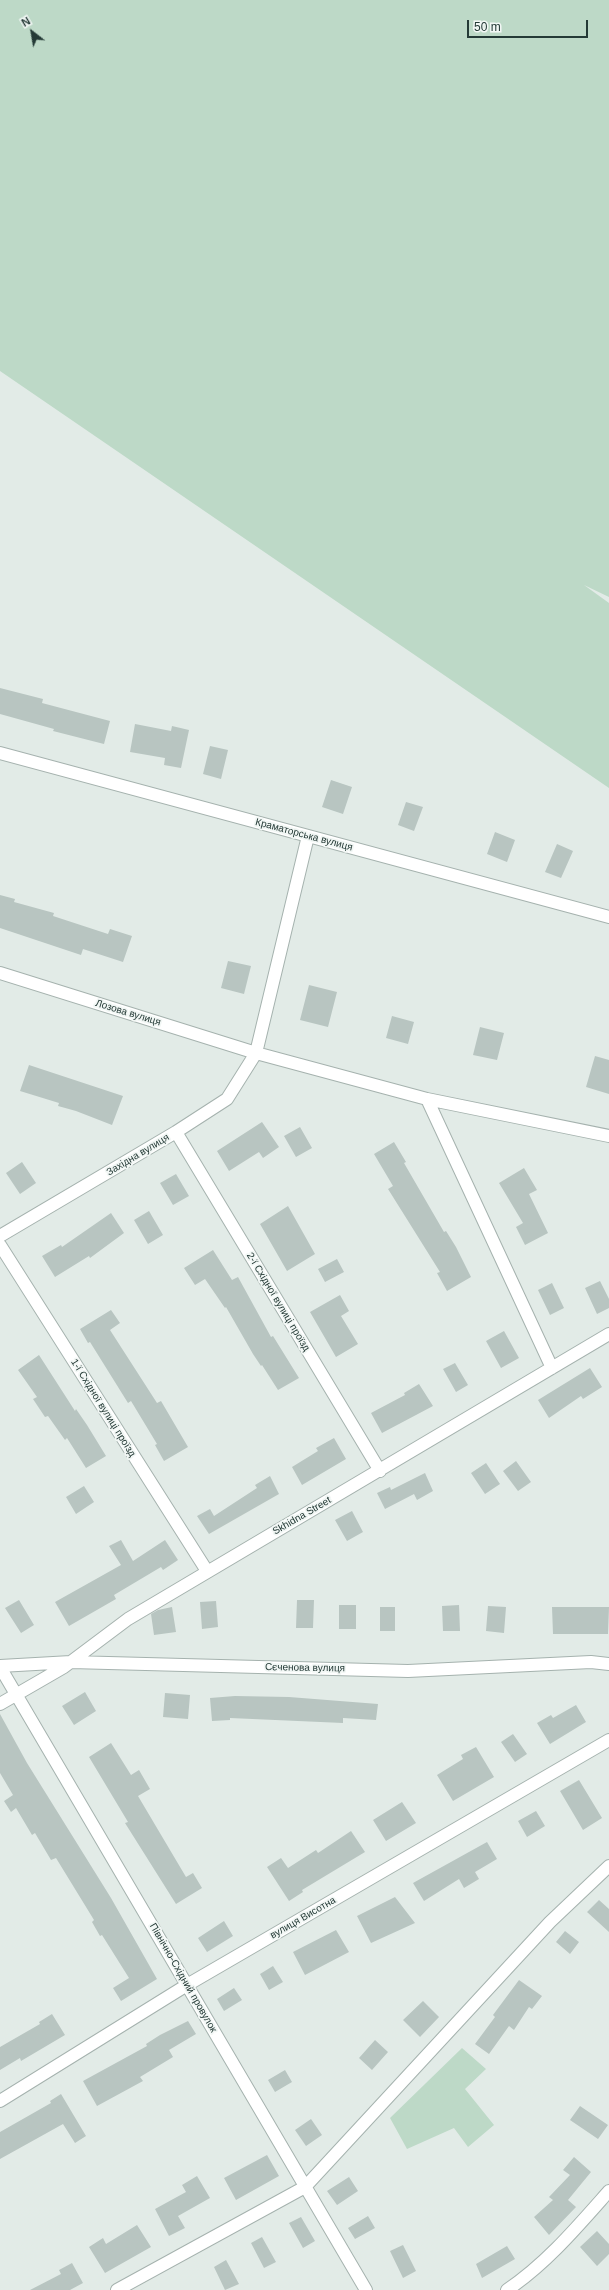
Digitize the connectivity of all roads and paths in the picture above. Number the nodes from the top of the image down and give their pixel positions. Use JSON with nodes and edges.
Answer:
{"nodes":[{"id":1,"x":0,"y":753,"type":"edge"},
{"id":2,"x":308,"y":836,"type":"junction"},
{"id":3,"x":609,"y":917,"type":"edge"},
{"id":4,"x":0,"y":973,"type":"edge"},
{"id":5,"x":256,"y":1053,"type":"junction"},
{"id":6,"x":427,"y":1099,"type":"junction"},
{"id":7,"x":176,"y":1132,"type":"junction"},
{"id":8,"x":609,"y":1136,"type":"edge"},
{"id":9,"x":0,"y":1236,"type":"edge"},
{"id":10,"x":0,"y":1245,"type":"edge"},
{"id":11,"x":609,"y":1334,"type":"edge"},
{"id":12,"x":552,"y":1368,"type":"junction"},
{"id":13,"x":380,"y":1471,"type":"junction"},
{"id":14,"x":207,"y":1571,"type":"junction"},
{"id":15,"x":71,"y":1662,"type":"junction"},
{"id":16,"x":609,"y":1664,"type":"edge"},
{"id":17,"x":0,"y":1666,"type":"edge"},
{"id":18,"x":16,"y":1694,"type":"junction"},
{"id":19,"x":0,"y":1704,"type":"edge"},
{"id":20,"x":609,"y":1740,"type":"edge"},
{"id":21,"x":609,"y":1866,"type":"edge"},
{"id":22,"x":187,"y":1985,"type":"junction"},
{"id":23,"x":0,"y":2101,"type":"edge"},
{"id":24,"x":305,"y":2187,"type":"junction"},
{"id":25,"x":609,"y":2191,"type":"edge"},
{"id":26,"x":117,"y":2290,"type":"edge"},
{"id":27,"x":366,"y":2290,"type":"edge"},
{"id":28,"x":507,"y":2290,"type":"edge"}],
"edges":[{"from":1,"to":2,"type":"street","name":"Краматорська вулиця"},
{"from":2,"to":3,"type":"street","name":"Краматорська вулиця"},
{"from":2,"to":5,"type":"street","name":"Західна вулиця"},
{"from":4,"to":5,"type":"street","name":"Лозова вулиця"},
{"from":5,"to":6,"type":"street","name":"Лозова вулиця"},
{"from":5,"to":7,"type":"street","name":"Західна вулиця"},
{"from":6,"to":8,"type":"street","name":"Лозова вулиця"},
{"from":6,"to":12,"type":"street"},
{"from":7,"to":9,"type":"street","name":"Західна вулиця"},
{"from":7,"to":13,"type":"street","name":"2-ї Східної вулиці проїзд"},
{"from":10,"to":14,"type":"street","name":"1-ї Східної вулиці проїзд"},
{"from":11,"to":12,"type":"street","name":"Skhidna Street"},
{"from":12,"to":13,"type":"street","name":"Skhidna Street"},
{"from":13,"to":14,"type":"street","name":"Skhidna Street"},
{"from":14,"to":15,"type":"street","name":"Skhidna Street"},
{"from":15,"to":16,"type":"street","name":"Сєченова вулиця"},
{"from":15,"to":17,"type":"street","name":"Сєченова вулиця"},
{"from":15,"to":18,"type":"street","name":"Skhidna Street"},
{"from":17,"to":18,"type":"street","name":"Північно-Східний провулок"},
{"from":18,"to":19,"type":"street","name":"Skhidna Street"},
{"from":18,"to":22,"type":"street","name":"Північно-Східний провулок"},
{"from":20,"to":22,"type":"street","name":"вулиця Висотна"},
{"from":21,"to":24,"type":"street"},
{"from":22,"to":23,"type":"street","name":"вулиця Висотна"},
{"from":22,"to":24,"type":"street","name":"Північно-Східний провулок"},
{"from":24,"to":26,"type":"street"},
{"from":24,"to":27,"type":"street","name":"Північно-Східний провулок"},
{"from":25,"to":28,"type":"street"}]}
